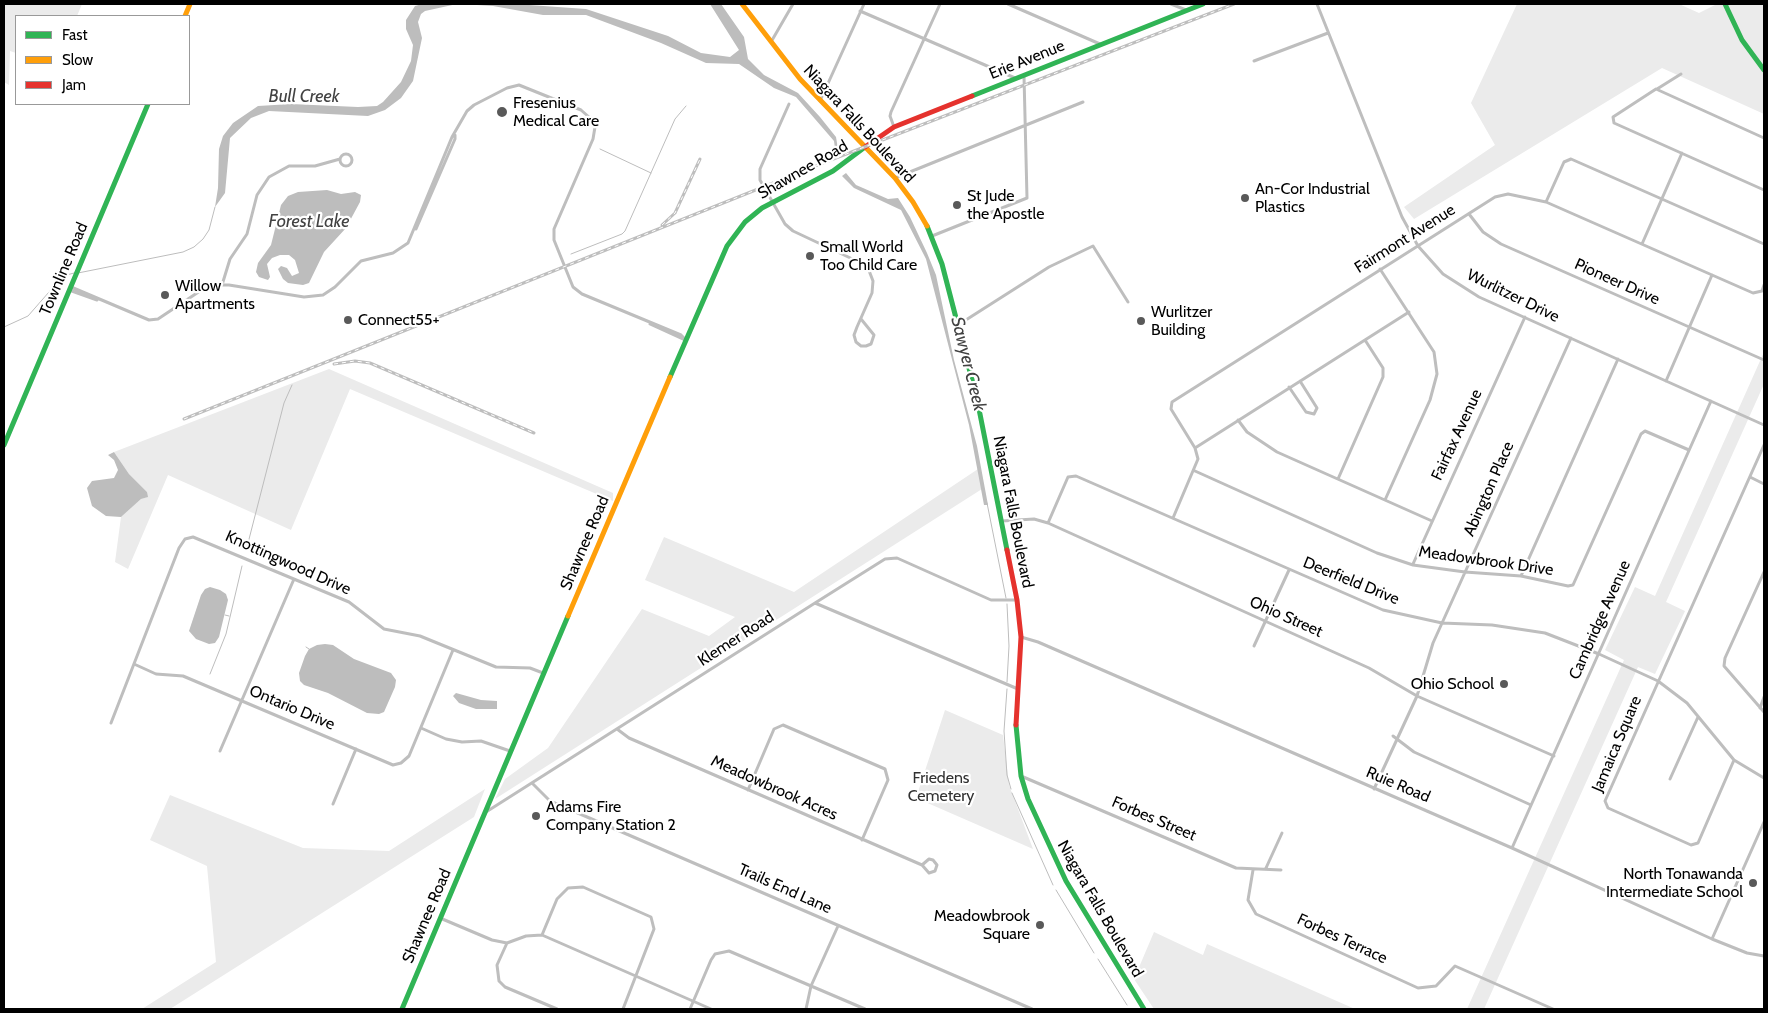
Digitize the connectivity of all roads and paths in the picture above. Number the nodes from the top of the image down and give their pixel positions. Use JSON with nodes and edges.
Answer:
{"nodes":[{"id":1,"x":742,"y":4,"type":"edge"},
{"id":2,"x":793,"y":4,"type":"edge"},
{"id":3,"x":864,"y":4,"type":"edge"},
{"id":4,"x":940,"y":4,"type":"edge"},
{"id":5,"x":1008,"y":4,"type":"edge"},
{"id":6,"x":1171,"y":4,"type":"edge"},
{"id":7,"x":1203,"y":4,"type":"edge"},
{"id":8,"x":1316,"y":4,"type":"edge"},
{"id":9,"x":1725,"y":4,"type":"edge"},
{"id":10,"x":1186,"y":10,"type":"junction"},
{"id":11,"x":860,"y":11,"type":"junction"},
{"id":12,"x":1328,"y":32,"type":"junction"},
{"id":13,"x":924,"y":38,"type":"junction"},
{"id":14,"x":771,"y":42,"type":"junction"},
{"id":15,"x":1101,"y":44,"type":"junction"},
{"id":16,"x":1254,"y":60,"type":"dead end"},
{"id":17,"x":1764,"y":70,"type":"edge"},
{"id":18,"x":1681,"y":74,"type":"dead end"},
{"id":19,"x":1024,"y":75,"type":"junction"},
{"id":20,"x":1015,"y":78,"type":"junction"},
{"id":21,"x":1656,"y":89,"type":"junction"},
{"id":22,"x":820,"y":102,"type":"junction"},
{"id":23,"x":1083,"y":102,"type":"dead end"},
{"id":24,"x":789,"y":104,"type":"dead end"},
{"id":25,"x":148,"y":105,"type":"edge"},
{"id":26,"x":1025,"y":126,"type":"junction"},
{"id":27,"x":894,"y":127,"type":"junction"},
{"id":28,"x":1764,"y":138,"type":"edge"},
{"id":29,"x":865,"y":147,"type":"junction"},
{"id":30,"x":1682,"y":153,"type":"junction"},
{"id":31,"x":340,"y":159,"type":"dead end"},
{"id":32,"x":895,"y":178,"type":"junction"},
{"id":33,"x":1764,"y":190,"type":"edge"},
{"id":34,"x":1662,"y":199,"type":"junction"},
{"id":35,"x":772,"y":202,"type":"junction"},
{"id":36,"x":1546,"y":202,"type":"junction"},
{"id":37,"x":1469,"y":214,"type":"junction"},
{"id":38,"x":932,"y":236,"type":"junction"},
{"id":39,"x":1642,"y":244,"type":"junction"},
{"id":40,"x":1764,"y":244,"type":"edge"},
{"id":41,"x":1418,"y":246,"type":"junction"},
{"id":42,"x":1380,"y":269,"type":"junction"},
{"id":43,"x":1712,"y":275,"type":"junction"},
{"id":44,"x":222,"y":285,"type":"junction"},
{"id":45,"x":1764,"y":285,"type":"edge"},
{"id":46,"x":70,"y":288,"type":"junction"},
{"id":47,"x":1128,"y":302,"type":"dead end"},
{"id":48,"x":1409,"y":312,"type":"junction"},
{"id":49,"x":1525,"y":317,"type":"junction"},
{"id":50,"x":861,"y":319,"type":"junction"},
{"id":51,"x":958,"y":324,"type":"junction"},
{"id":52,"x":1689,"y":327,"type":"junction"},
{"id":53,"x":1572,"y":338,"type":"junction"},
{"id":54,"x":686,"y":340,"type":"junction"},
{"id":55,"x":1365,"y":340,"type":"junction"},
{"id":56,"x":1618,"y":359,"type":"junction"},
{"id":57,"x":1764,"y":360,"type":"edge"},
{"id":58,"x":1300,"y":380,"type":"junction"},
{"id":59,"x":1666,"y":381,"type":"junction"},
{"id":60,"x":1289,"y":387,"type":"junction"},
{"id":61,"x":1711,"y":401,"type":"junction"},
{"id":62,"x":1238,"y":420,"type":"junction"},
{"id":63,"x":1764,"y":425,"type":"edge"},
{"id":64,"x":4,"y":444,"type":"edge"},
{"id":65,"x":1764,"y":445,"type":"edge"},
{"id":66,"x":1195,"y":448,"type":"junction"},
{"id":67,"x":1689,"y":450,"type":"junction"},
{"id":68,"x":1195,"y":471,"type":"junction"},
{"id":69,"x":1750,"y":477,"type":"junction"},
{"id":70,"x":1338,"y":478,"type":"junction"},
{"id":71,"x":1764,"y":484,"type":"edge"},
{"id":72,"x":1385,"y":500,"type":"junction"},
{"id":73,"x":1173,"y":518,"type":"junction"},
{"id":74,"x":1002,"y":521,"type":"junction"},
{"id":75,"x":1432,"y":521,"type":"junction"},
{"id":76,"x":1048,"y":523,"type":"junction"},
{"id":77,"x":1412,"y":565,"type":"junction"},
{"id":78,"x":1289,"y":570,"type":"junction"},
{"id":79,"x":1465,"y":572,"type":"junction"},
{"id":80,"x":1764,"y":572,"type":"edge"},
{"id":81,"x":1521,"y":576,"type":"junction"},
{"id":82,"x":294,"y":579,"type":"junction"},
{"id":83,"x":1018,"y":600,"type":"junction"},
{"id":84,"x":815,"y":603,"type":"junction"},
{"id":85,"x":1265,"y":621,"type":"junction"},
{"id":86,"x":1442,"y":623,"type":"junction"},
{"id":87,"x":1021,"y":637,"type":"junction"},
{"id":88,"x":1254,"y":646,"type":"dead end"},
{"id":89,"x":453,"y":650,"type":"junction"},
{"id":90,"x":1599,"y":654,"type":"junction"},
{"id":91,"x":134,"y":664,"type":"junction"},
{"id":92,"x":543,"y":673,"type":"junction"},
{"id":93,"x":1658,"y":681,"type":"junction"},
{"id":94,"x":1019,"y":690,"type":"junction"},
{"id":95,"x":1417,"y":696,"type":"junction"},
{"id":96,"x":1764,"y":697,"type":"edge"},
{"id":97,"x":241,"y":700,"type":"junction"},
{"id":98,"x":1760,"y":708,"type":"junction"},
{"id":99,"x":1764,"y":712,"type":"edge"},
{"id":100,"x":1698,"y":716,"type":"junction"},
{"id":101,"x":111,"y":723,"type":"dead end"},
{"id":102,"x":421,"y":728,"type":"junction"},
{"id":103,"x":617,"y":729,"type":"junction"},
{"id":104,"x":1393,"y":736,"type":"dead end"},
{"id":105,"x":1398,"y":739,"type":"junction"},
{"id":106,"x":356,"y":749,"type":"junction"},
{"id":107,"x":220,"y":751,"type":"dead end"},
{"id":108,"x":510,"y":751,"type":"junction"},
{"id":109,"x":1554,"y":756,"type":"junction"},
{"id":110,"x":1734,"y":760,"type":"junction"},
{"id":111,"x":1021,"y":776,"type":"junction"},
{"id":112,"x":1764,"y":778,"type":"edge"},
{"id":113,"x":1670,"y":779,"type":"dead end"},
{"id":114,"x":532,"y":783,"type":"junction"},
{"id":115,"x":1374,"y":789,"type":"junction"},
{"id":116,"x":748,"y":790,"type":"junction"},
{"id":117,"x":333,"y":804,"type":"dead end"},
{"id":118,"x":1531,"y":805,"type":"junction"},
{"id":119,"x":484,"y":813,"type":"junction"},
{"id":120,"x":1764,"y":822,"type":"edge"},
{"id":121,"x":1282,"y":833,"type":"dead end"},
{"id":122,"x":862,"y":840,"type":"junction"},
{"id":123,"x":1512,"y":848,"type":"junction"},
{"id":124,"x":922,"y":865,"type":"junction"},
{"id":125,"x":1266,"y":868,"type":"junction"},
{"id":126,"x":1253,"y":870,"type":"junction"},
{"id":127,"x":1281,"y":870,"type":"dead end"},
{"id":128,"x":440,"y":918,"type":"junction"},
{"id":129,"x":838,"y":926,"type":"junction"},
{"id":130,"x":542,"y":935,"type":"junction"},
{"id":131,"x":1712,"y":939,"type":"junction"},
{"id":132,"x":507,"y":943,"type":"junction"},
{"id":133,"x":1764,"y":956,"type":"edge"},
{"id":134,"x":636,"y":976,"type":"junction"},
{"id":135,"x":811,"y":986,"type":"junction"},
{"id":136,"x":694,"y":1002,"type":"junction"},
{"id":137,"x":402,"y":1009,"type":"edge"},
{"id":138,"x":557,"y":1009,"type":"edge"},
{"id":139,"x":623,"y":1009,"type":"edge"},
{"id":140,"x":690,"y":1009,"type":"edge"},
{"id":141,"x":711,"y":1009,"type":"edge"},
{"id":142,"x":806,"y":1009,"type":"edge"},
{"id":143,"x":865,"y":1009,"type":"edge"},
{"id":144,"x":1032,"y":1009,"type":"edge"},
{"id":145,"x":1144,"y":1009,"type":"edge"},
{"id":146,"x":1553,"y":1009,"type":"edge"}],
"edges":[{"from":1,"to":14,"type":"main road","name":"Niagara Falls Boulevard"},
{"from":2,"to":14,"type":"street"},
{"from":3,"to":11,"type":"street"},
{"from":4,"to":13,"type":"street"},
{"from":5,"to":15,"type":"street"},
{"from":6,"to":10,"type":"street"},
{"from":7,"to":10,"type":"main road","name":"Erie Avenue"},
{"from":8,"to":12,"type":"street","name":"Wurlitzer Drive"},
{"from":9,"to":17,"type":"main road"},
{"from":10,"to":15,"type":"main road","name":"Erie Avenue"},
{"from":11,"to":13,"type":"street"},
{"from":11,"to":22,"type":"street"},
{"from":12,"to":16,"type":"street"},
{"from":12,"to":41,"type":"street","name":"Wurlitzer Drive"},
{"from":13,"to":20,"type":"street"},
{"from":13,"to":27,"type":"street"},
{"from":14,"to":22,"type":"main road","name":"Niagara Falls Boulevard"},
{"from":15,"to":19,"type":"main road","name":"Erie Avenue"},
{"from":18,"to":21,"type":"street"},
{"from":19,"to":20,"type":"main road","name":"Erie Avenue"},
{"from":19,"to":26,"type":"street"},
{"from":20,"to":27,"type":"main road","name":"Erie Avenue"},
{"from":21,"to":28,"type":"street"},
{"from":21,"to":30,"type":"street"},
{"from":22,"to":29,"type":"main road","name":"Niagara Falls Boulevard"},
{"from":23,"to":26,"type":"street"},
{"from":24,"to":35,"type":"street"},
{"from":25,"to":46,"type":"main road","name":"Townline Road"},
{"from":26,"to":32,"type":"street"},
{"from":26,"to":38,"type":"street"},
{"from":27,"to":29,"type":"main road","name":"Erie Avenue"},
{"from":29,"to":32,"type":"main road","name":"Niagara Falls Boulevard"},
{"from":29,"to":35,"type":"main road","name":"Shawnee Road"},
{"from":30,"to":33,"type":"street"},
{"from":30,"to":34,"type":"street"},
{"from":31,"to":44,"type":"street"},
{"from":32,"to":38,"type":"main road","name":"Niagara Falls Boulevard"},
{"from":34,"to":36,"type":"street"},
{"from":34,"to":39,"type":"street"},
{"from":34,"to":40,"type":"street"},
{"from":35,"to":50,"type":"street"},
{"from":35,"to":54,"type":"main road","name":"Shawnee Road"},
{"from":36,"to":37,"type":"street","name":"Fairmont Avenue"},
{"from":36,"to":39,"type":"street","name":"Fairmont Avenue"},
{"from":37,"to":41,"type":"street","name":"Fairmont Avenue"},
{"from":37,"to":52,"type":"street","name":"Pioneer Drive"},
{"from":38,"to":51,"type":"main road","name":"Niagara Falls Boulevard"},
{"from":39,"to":43,"type":"street","name":"Fairmont Avenue"},
{"from":41,"to":42,"type":"street","name":"Fairmont Avenue"},
{"from":41,"to":49,"type":"street","name":"Wurlitzer Drive"},
{"from":42,"to":48,"type":"street"},
{"from":42,"to":66,"type":"street","name":"Fairmont Avenue"},
{"from":43,"to":45,"type":"street","name":"Fairmont Avenue"},
{"from":43,"to":52,"type":"street"},
{"from":44,"to":46,"type":"street"},
{"from":44,"to":54,"type":"street"},
{"from":46,"to":64,"type":"main road","name":"Townline Road"},
{"from":47,"to":51,"type":"street"},
{"from":48,"to":55,"type":"street"},
{"from":48,"to":72,"type":"street"},
{"from":49,"to":53,"type":"street","name":"Wurlitzer Drive"},
{"from":49,"to":75,"type":"street","name":"Fairfax Avenue"},
{"from":50,"to":50,"type":"street"},
{"from":51,"to":74,"type":"main road","name":"Niagara Falls Boulevard"},
{"from":52,"to":57,"type":"street","name":"Pioneer Drive"},
{"from":52,"to":59,"type":"street"},
{"from":53,"to":56,"type":"street","name":"Wurlitzer Drive"},
{"from":53,"to":79,"type":"street","name":"Abington Place"},
{"from":54,"to":92,"type":"main road","name":"Shawnee Road"},
{"from":55,"to":58,"type":"street"},
{"from":55,"to":70,"type":"street"},
{"from":56,"to":59,"type":"street","name":"Wurlitzer Drive"},
{"from":56,"to":81,"type":"street"},
{"from":58,"to":60,"type":"street"},
{"from":58,"to":60,"type":"street"},
{"from":59,"to":61,"type":"street","name":"Wurlitzer Drive"},
{"from":60,"to":62,"type":"street"},
{"from":61,"to":63,"type":"street","name":"Wurlitzer Drive"},
{"from":61,"to":67,"type":"street","name":"Cambridge Avenue"},
{"from":62,"to":66,"type":"street"},
{"from":62,"to":70,"type":"street"},
{"from":65,"to":69,"type":"street","name":"Jamaica Square"},
{"from":66,"to":68,"type":"street"},
{"from":67,"to":81,"type":"street","name":"Meadowbrook Drive"},
{"from":67,"to":90,"type":"street","name":"Cambridge Avenue"},
{"from":68,"to":73,"type":"street"},
{"from":68,"to":77,"type":"street","name":"Meadowbrook Drive"},
{"from":69,"to":71,"type":"street"},
{"from":69,"to":93,"type":"street","name":"Jamaica Square"},
{"from":70,"to":72,"type":"street"},
{"from":72,"to":75,"type":"street"},
{"from":73,"to":76,"type":"street","name":"Deerfield Drive"},
{"from":73,"to":78,"type":"street","name":"Deerfield Drive"},
{"from":74,"to":76,"type":"street","name":"Ohio Street"},
{"from":74,"to":83,"type":"main road","name":"Niagara Falls Boulevard"},
{"from":75,"to":77,"type":"street","name":"Fairfax Avenue"},
{"from":76,"to":85,"type":"street","name":"Ohio Street"},
{"from":77,"to":79,"type":"street","name":"Meadowbrook Drive"},
{"from":78,"to":85,"type":"street"},
{"from":78,"to":86,"type":"street","name":"Deerfield Drive"},
{"from":79,"to":81,"type":"street","name":"Meadowbrook Drive"},
{"from":79,"to":86,"type":"street","name":"Abington Place"},
{"from":80,"to":98,"type":"street"},
{"from":82,"to":89,"type":"street","name":"Knottingwood Drive"},
{"from":82,"to":91,"type":"street","name":"Knottingwood Drive"},
{"from":82,"to":97,"type":"street"},
{"from":83,"to":84,"type":"street","name":"Klemer Road"},
{"from":83,"to":87,"type":"main road","name":"Niagara Falls Boulevard"},
{"from":84,"to":94,"type":"street"},
{"from":84,"to":103,"type":"street","name":"Klemer Road"},
{"from":85,"to":88,"type":"street"},
{"from":85,"to":95,"type":"street","name":"Ohio Street"},
{"from":86,"to":90,"type":"street","name":"Deerfield Drive"},
{"from":86,"to":95,"type":"street","name":"Abington Place"},
{"from":87,"to":94,"type":"main road","name":"Niagara Falls Boulevard"},
{"from":87,"to":115,"type":"street","name":"Ruie Road"},
{"from":89,"to":92,"type":"street","name":"Knottingwood Drive"},
{"from":89,"to":102,"type":"street","name":"Ontario Drive"},
{"from":90,"to":93,"type":"street","name":"Deerfield Drive"},
{"from":90,"to":109,"type":"street","name":"Cambridge Avenue"},
{"from":91,"to":97,"type":"street","name":"Ontario Drive"},
{"from":91,"to":101,"type":"street"},
{"from":92,"to":108,"type":"main road","name":"Shawnee Road"},
{"from":93,"to":100,"type":"street","name":"Deerfield Drive"},
{"from":93,"to":110,"type":"street","name":"Jamaica Square"},
{"from":94,"to":111,"type":"main road","name":"Niagara Falls Boulevard"},
{"from":95,"to":105,"type":"street","name":"Abington Place"},
{"from":95,"to":109,"type":"street","name":"Ohio Street"},
{"from":96,"to":98,"type":"street"},
{"from":97,"to":106,"type":"street","name":"Ontario Drive"},
{"from":97,"to":107,"type":"street"},
{"from":98,"to":99,"type":"street"},
{"from":100,"to":110,"type":"street","name":"Deerfield Drive"},
{"from":100,"to":113,"type":"street"},
{"from":102,"to":106,"type":"street","name":"Ontario Drive"},
{"from":102,"to":108,"type":"street"},
{"from":103,"to":114,"type":"street","name":"Klemer Road"},
{"from":103,"to":116,"type":"street","name":"Meadowbrook Acres"},
{"from":104,"to":105,"type":"street"},
{"from":105,"to":115,"type":"street","name":"Abington Place"},
{"from":105,"to":118,"type":"street"},
{"from":106,"to":117,"type":"street"},
{"from":108,"to":119,"type":"main road","name":"Shawnee Road"},
{"from":109,"to":118,"type":"street","name":"Cambridge Avenue"},
{"from":110,"to":112,"type":"street","name":"Deerfield Drive"},
{"from":111,"to":126,"type":"street","name":"Forbes Street"},
{"from":111,"to":145,"type":"main road","name":"Niagara Falls Boulevard"},
{"from":114,"to":119,"type":"street","name":"Klemer Road"},
{"from":114,"to":129,"type":"street","name":"Trails End Lane"},
{"from":115,"to":123,"type":"street","name":"Ruie Road"},
{"from":116,"to":122,"type":"street","name":"Meadowbrook Acres"},
{"from":116,"to":122,"type":"street"},
{"from":118,"to":123,"type":"street","name":"Cambridge Avenue"},
{"from":119,"to":128,"type":"main road","name":"Shawnee Road"},
{"from":120,"to":131,"type":"street"},
{"from":121,"to":125,"type":"street"},
{"from":122,"to":124,"type":"street","name":"Meadowbrook Acres"},
{"from":123,"to":131,"type":"street","name":"Ruie Road"},
{"from":124,"to":124,"type":"street","name":"Meadowbrook Acres"},
{"from":125,"to":126,"type":"street","name":"Forbes Street"},
{"from":125,"to":127,"type":"street","name":"Forbes Street"},
{"from":126,"to":146,"type":"street","name":"Forbes Terrace"},
{"from":128,"to":132,"type":"street"},
{"from":128,"to":137,"type":"main road","name":"Shawnee Road"},
{"from":129,"to":135,"type":"street"},
{"from":129,"to":144,"type":"street","name":"Trails End Lane"},
{"from":130,"to":132,"type":"street"},
{"from":130,"to":134,"type":"street"},
{"from":130,"to":134,"type":"street"},
{"from":131,"to":133,"type":"street","name":"Ruie Road"},
{"from":132,"to":138,"type":"street"},
{"from":134,"to":136,"type":"street"},
{"from":134,"to":139,"type":"street"},
{"from":135,"to":136,"type":"street"},
{"from":135,"to":142,"type":"street"},
{"from":135,"to":143,"type":"street"},
{"from":136,"to":140,"type":"street"},
{"from":136,"to":141,"type":"street"}]}
